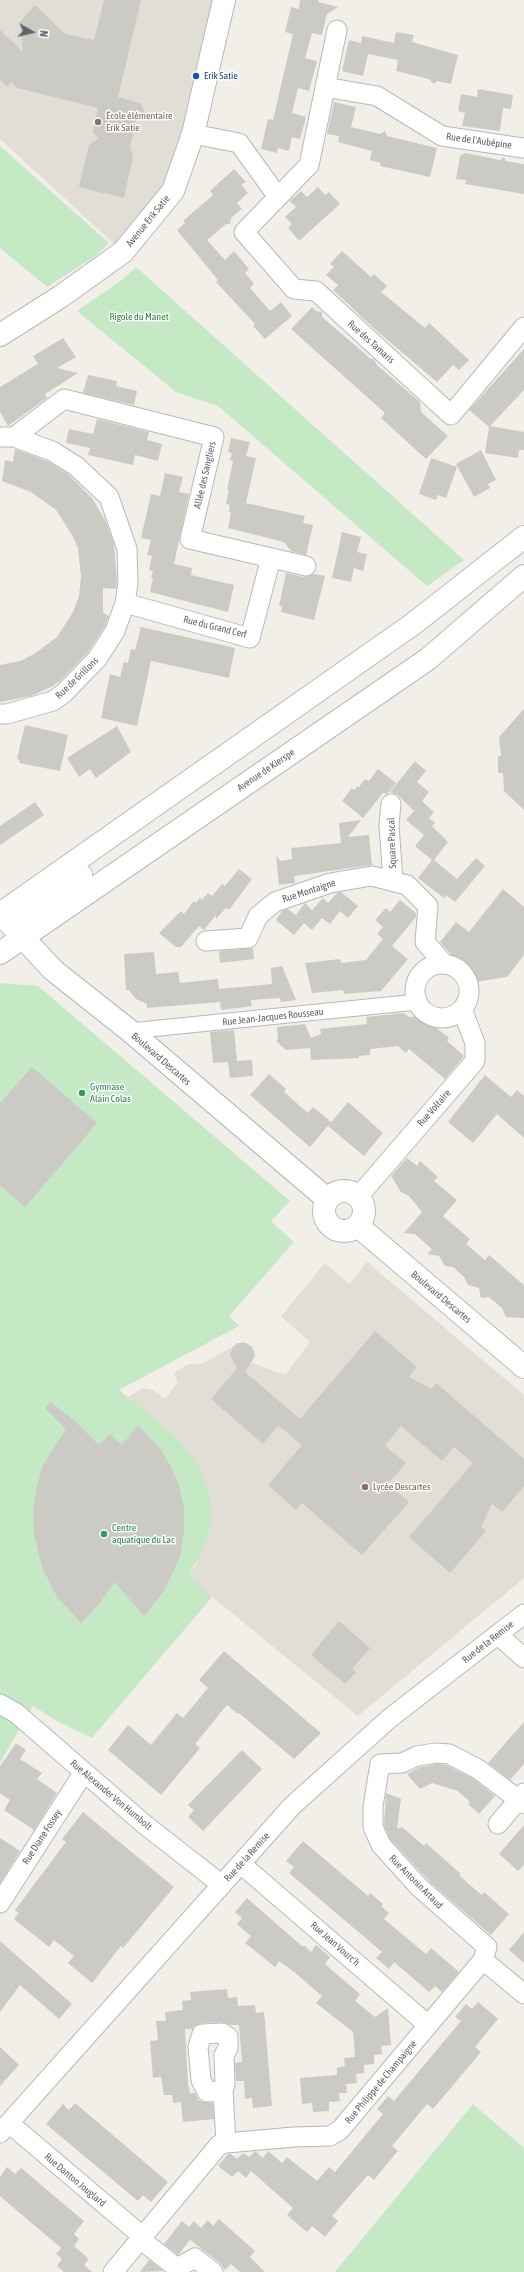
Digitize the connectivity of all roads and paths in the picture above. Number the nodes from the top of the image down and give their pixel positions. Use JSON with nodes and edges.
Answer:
{"nodes":[{"id":1,"x":224,"y":0,"type":"edge"},
{"id":2,"x":337,"y":30,"type":"dead end"},
{"id":3,"x":325,"y":87,"type":"junction"},
{"id":4,"x":193,"y":134,"type":"junction"},
{"id":5,"x":524,"y":148,"type":"edge"},
{"id":6,"x":278,"y":197,"type":"junction"},
{"id":7,"x":524,"y":327,"type":"edge"},
{"id":8,"x":0,"y":335,"type":"edge"},
{"id":9,"x":7,"y":437,"type":"edge"},
{"id":10,"x":524,"y":537,"type":"edge"},
{"id":11,"x":270,"y":558,"type":"junction"},
{"id":12,"x":306,"y":566,"type":"dead end"},
{"id":13,"x":524,"y":576,"type":"edge"},
{"id":14,"x":125,"y":604,"type":"junction"},
{"id":15,"x":0,"y":714,"type":"edge"},
{"id":16,"x":186,"y":783,"type":"junction"},
{"id":17,"x":392,"y":804,"type":"dead end"},
{"id":18,"x":393,"y":881,"type":"junction"},
{"id":19,"x":0,"y":914,"type":"edge"},
{"id":20,"x":21,"y":938,"type":"junction"},
{"id":21,"x":206,"y":941,"type":"dead end"},
{"id":22,"x":0,"y":953,"type":"edge"},
{"id":23,"x":444,"y":964,"type":"junction"},
{"id":24,"x":417,"y":1002,"type":"junction"},
{"id":25,"x":462,"y":1009,"type":"junction"},
{"id":26,"x":130,"y":1031,"type":"junction"},
{"id":27,"x":358,"y":1197,"type":"junction"},
{"id":28,"x":327,"y":1200,"type":"junction"},
{"id":29,"x":358,"y":1226,"type":"junction"},
{"id":30,"x":524,"y":1367,"type":"edge"},
{"id":31,"x":524,"y":1614,"type":"edge"},
{"id":32,"x":498,"y":1634,"type":"junction"},
{"id":33,"x":524,"y":1658,"type":"edge"},
{"id":34,"x":0,"y":1704,"type":"edge"},
{"id":35,"x":360,"y":1745,"type":"junction"},
{"id":36,"x":380,"y":1764,"type":"junction"},
{"id":37,"x":84,"y":1772,"type":"junction"},
{"id":38,"x":522,"y":1799,"type":"edge"},
{"id":39,"x":498,"y":1824,"type":"dead end"},
{"id":40,"x":241,"y":1864,"type":"junction"},
{"id":41,"x":222,"y":1885,"type":"junction"},
{"id":42,"x":0,"y":1903,"type":"edge"},
{"id":43,"x":483,"y":1960,"type":"junction"},
{"id":44,"x":524,"y":1994,"type":"edge"},
{"id":45,"x":428,"y":2025,"type":"junction"},
{"id":46,"x":223,"y":2091,"type":"dead end"},
{"id":47,"x":4,"y":2128,"type":"edge"},
{"id":48,"x":226,"y":2143,"type":"junction"},
{"id":49,"x":141,"y":2238,"type":"junction"},
{"id":50,"x":177,"y":2270,"type":"edge"},
{"id":51,"x":113,"y":2272,"type":"edge"},
{"id":52,"x":213,"y":2272,"type":"edge"}],
"edges":[{"from":1,"to":4,"type":"main road","name":"Avenue Erik Satie"},
{"from":2,"to":3,"type":"street","name":"Rue des Tamaris"},
{"from":3,"to":5,"type":"street","name":"Rue de l'Aubépine"},
{"from":3,"to":6,"type":"street","name":"Rue des Tamaris"},
{"from":4,"to":6,"type":"street"},
{"from":4,"to":8,"type":"main road","name":"Avenue Erik Satie"},
{"from":6,"to":7,"type":"street","name":"Rue des Tamaris"},
{"from":9,"to":11,"type":"street","name":"Allée des Sangliers"},
{"from":9,"to":14,"type":"street","name":"Rue de Grillons"},
{"from":10,"to":16,"type":"main road"},
{"from":11,"to":12,"type":"street","name":"Allée des Sangliers"},
{"from":11,"to":14,"type":"street","name":"Rue du Grand Cerf"},
{"from":13,"to":20,"type":"main road","name":"Avenue de Kierspe"},
{"from":14,"to":15,"type":"street","name":"Rue de Grillons"},
{"from":16,"to":19,"type":"main road"},
{"from":16,"to":20,"type":"main road"},
{"from":17,"to":18,"type":"street","name":"Square Pascal"},
{"from":18,"to":21,"type":"street","name":"Rue Montaigne"},
{"from":18,"to":23,"type":"street","name":"Rue Montaigne"},
{"from":19,"to":20,"type":"main road","name":"Boulevard Descartes"},
{"from":20,"to":22,"type":"main road","name":"Avenue de Kierspe"},
{"from":20,"to":26,"type":"main road","name":"Boulevard Descartes"},
{"from":23,"to":24,"type":"street"},
{"from":23,"to":25,"type":"street"},
{"from":24,"to":25,"type":"street"},
{"from":24,"to":26,"type":"street","name":"Rue Jean-Jacques Rousseau"},
{"from":25,"to":27,"type":"street","name":"Rue Voltaire"},
{"from":26,"to":28,"type":"main road","name":"Boulevard Descartes"},
{"from":27,"to":28,"type":"main road"},
{"from":27,"to":29,"type":"main road"},
{"from":28,"to":29,"type":"main road"},
{"from":29,"to":30,"type":"main road","name":"Boulevard Descartes"},
{"from":31,"to":32,"type":"street","name":"Rue de la Remise"},
{"from":32,"to":33,"type":"street"},
{"from":32,"to":35,"type":"street","name":"Rue de la Remise"},
{"from":34,"to":37,"type":"street","name":"Rue Alexander Von Humbolt"},
{"from":35,"to":36,"type":"street"},
{"from":35,"to":40,"type":"street","name":"Rue de la Remise"},
{"from":36,"to":38,"type":"street"},
{"from":36,"to":43,"type":"street","name":"Rue Antonin Artaud"},
{"from":37,"to":41,"type":"street","name":"Rue Alexander Von Humbolt"},
{"from":37,"to":42,"type":"street","name":"Rue Diane Fossey"},
{"from":38,"to":39,"type":"street"},
{"from":40,"to":41,"type":"street","name":"Rue de la Remise"},
{"from":40,"to":45,"type":"street","name":"Rue Jean Vourc'h"},
{"from":41,"to":47,"type":"street","name":"Rue de la Remise"},
{"from":43,"to":44,"type":"street"},
{"from":43,"to":45,"type":"street","name":"Rue Philippe de Champaigne"},
{"from":45,"to":48,"type":"street","name":"Rue Philippe de Champaigne"},
{"from":46,"to":48,"type":"street"},
{"from":47,"to":49,"type":"street","name":"Rue Danton Jouglard"},
{"from":48,"to":49,"type":"street"},
{"from":49,"to":50,"type":"street","name":"Rue Danton Jouglard"},
{"from":49,"to":51,"type":"street"},
{"from":50,"to":52,"type":"street"}]}
